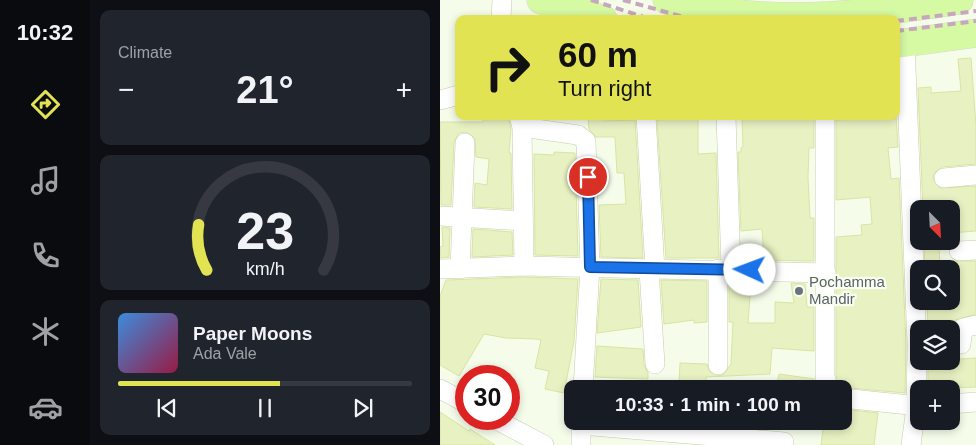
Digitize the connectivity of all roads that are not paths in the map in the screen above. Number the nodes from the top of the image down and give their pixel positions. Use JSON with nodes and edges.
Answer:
{"nodes":[{"id":1,"x":502,"y":0,"type":"edge"},
{"id":2,"x":541,"y":0,"type":"edge"},
{"id":3,"x":959,"y":0,"type":"edge"},
{"id":4,"x":672,"y":1,"type":"edge"},
{"id":5,"x":887,"y":6,"type":"edge"},
{"id":6,"x":830,"y":8,"type":"edge"},
{"id":7,"x":501,"y":15,"type":"edge"},
{"id":8,"x":590,"y":15,"type":"edge"},
{"id":9,"x":749,"y":15,"type":"edge"},
{"id":10,"x":796,"y":15,"type":"edge"},
{"id":11,"x":976,"y":34,"type":"edge"},
{"id":12,"x":900,"y":43,"type":"edge"},
{"id":13,"x":455,"y":96,"type":"edge"},
{"id":14,"x":440,"y":100,"type":"edge"},
{"id":15,"x":646,"y":120,"type":"edge"},
{"id":16,"x":726,"y":120,"type":"edge"},
{"id":17,"x":825,"y":120,"type":"edge"},
{"id":18,"x":520,"y":122,"type":"edge"},
{"id":19,"x":465,"y":143,"type":"dead end"},
{"id":20,"x":976,"y":175,"type":"edge"},
{"id":21,"x":944,"y":178,"type":"dead end"},
{"id":22,"x":440,"y":216,"type":"edge"},
{"id":23,"x":462,"y":218,"type":"junction"},
{"id":24,"x":524,"y":221,"type":"junction"},
{"id":25,"x":524,"y":266,"type":"junction"},
{"id":26,"x":590,"y":267,"type":"junction"},
{"id":27,"x":460,"y":268,"type":"junction"},
{"id":28,"x":440,"y":269,"type":"edge"},
{"id":29,"x":724,"y":269,"type":"junction"},
{"id":30,"x":652,"y":270,"type":"junction"},
{"id":31,"x":826,"y":273,"type":"junction"},
{"id":32,"x":976,"y":325,"type":"edge"},
{"id":33,"x":960,"y":344,"type":"edge"},
{"id":34,"x":655,"y":364,"type":"dead end"},
{"id":35,"x":718,"y":365,"type":"dead end"},
{"id":36,"x":584,"y":380,"type":"edge"},
{"id":37,"x":826,"y":380,"type":"edge"},
{"id":38,"x":918,"y":380,"type":"edge"},
{"id":39,"x":440,"y":389,"type":"edge"},
{"id":40,"x":455,"y":397,"type":"edge"},
{"id":41,"x":852,"y":399,"type":"edge"},
{"id":42,"x":976,"y":402,"type":"edge"},
{"id":43,"x":960,"y":403,"type":"edge"},
{"id":44,"x":910,"y":406,"type":"edge"},
{"id":45,"x":516,"y":430,"type":"edge"},
{"id":46,"x":581,"y":430,"type":"edge"},
{"id":47,"x":656,"y":430,"type":"edge"},
{"id":48,"x":914,"y":430,"type":"edge"},
{"id":49,"x":784,"y":442,"type":"dead end"},
{"id":50,"x":544,"y":445,"type":"edge"},
{"id":51,"x":581,"y":445,"type":"edge"},
{"id":52,"x":911,"y":445,"type":"edge"}],
"edges":[{"from":1,"to":7,"type":"street"},
{"from":2,"to":8,"type":"main road"},
{"from":3,"to":5,"type":"main road"},
{"from":4,"to":9,"type":"main road"},
{"from":5,"to":6,"type":"main road"},
{"from":6,"to":10,"type":"main road"},
{"from":11,"to":12,"type":"main road"},
{"from":12,"to":38,"type":"street"},
{"from":13,"to":14,"type":"street"},
{"from":15,"to":30,"type":"street"},
{"from":16,"to":29,"type":"street"},
{"from":17,"to":31,"type":"street"},
{"from":18,"to":24,"type":"street"},
{"from":18,"to":26,"type":"street"},
{"from":19,"to":23,"type":"street"},
{"from":20,"to":21,"type":"street"},
{"from":22,"to":23,"type":"street"},
{"from":23,"to":24,"type":"street"},
{"from":23,"to":27,"type":"street"},
{"from":24,"to":25,"type":"street"},
{"from":25,"to":26,"type":"street"},
{"from":25,"to":27,"type":"street"},
{"from":26,"to":30,"type":"street"},
{"from":26,"to":36,"type":"street"},
{"from":27,"to":28,"type":"street"},
{"from":29,"to":30,"type":"street"},
{"from":29,"to":31,"type":"street"},
{"from":29,"to":35,"type":"street"},
{"from":30,"to":34,"type":"street"},
{"from":31,"to":37,"type":"street"},
{"from":32,"to":33,"type":"street"},
{"from":39,"to":40,"type":"street"},
{"from":41,"to":44,"type":"street"},
{"from":42,"to":43,"type":"street"},
{"from":45,"to":50,"type":"street"},
{"from":46,"to":51,"type":"street"},
{"from":47,"to":49,"type":"street"},
{"from":48,"to":52,"type":"street"}]}
